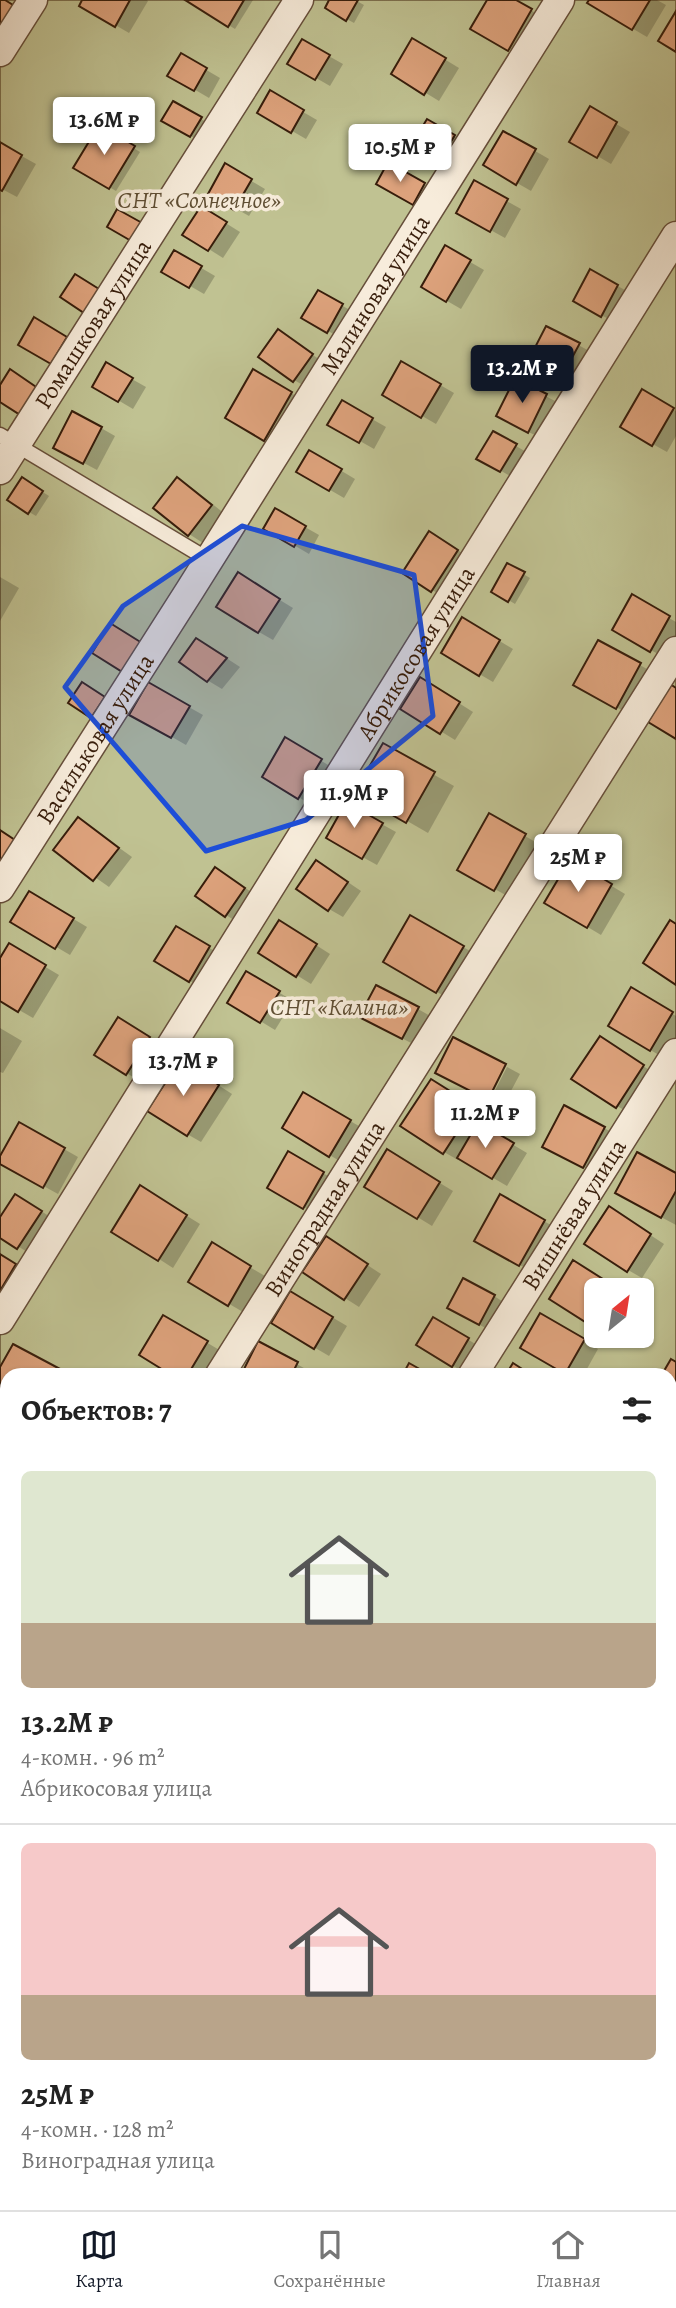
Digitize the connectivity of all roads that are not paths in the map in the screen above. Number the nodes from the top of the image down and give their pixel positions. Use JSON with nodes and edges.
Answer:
{"nodes":[{"id":1,"x":33,"y":0,"type":"edge"},
{"id":2,"x":299,"y":0,"type":"edge"},
{"id":3,"x":560,"y":0,"type":"edge"},
{"id":4,"x":0,"y":52,"type":"edge"},
{"id":5,"x":676,"y":236,"type":"edge"},
{"id":6,"x":8,"y":440,"type":"edge"},
{"id":7,"x":0,"y":470,"type":"edge"},
{"id":8,"x":209,"y":560,"type":"junction"},
{"id":9,"x":190,"y":590,"type":"joint"},
{"id":10,"x":676,"y":651,"type":"edge"},
{"id":11,"x":0,"y":888,"type":"edge"},
{"id":12,"x":676,"y":1053,"type":"edge"},
{"id":13,"x":0,"y":1320,"type":"edge"},
{"id":14,"x":224,"y":1368,"type":"edge"},
{"id":15,"x":477,"y":1368,"type":"edge"}],
"edges":[{"from":1,"to":4,"type":"street"},
{"from":2,"to":6,"type":"street","name":"Ромашковая улица"},
{"from":3,"to":8,"type":"street","name":"Малиновая улица"},
{"from":5,"to":13,"type":"street","name":"Абрикосовая улица"},
{"from":6,"to":7,"type":"street","name":"Ромашковая улица"},
{"from":6,"to":8,"type":"lane"},
{"from":8,"to":9,"type":"street","name":"Малиновая улица"},
{"from":9,"to":11,"type":"street","name":"Васильковая улица"},
{"from":10,"to":14,"type":"street","name":"Виноградная улица"},
{"from":12,"to":15,"type":"street","name":"Вишнёвая улица"}]}
